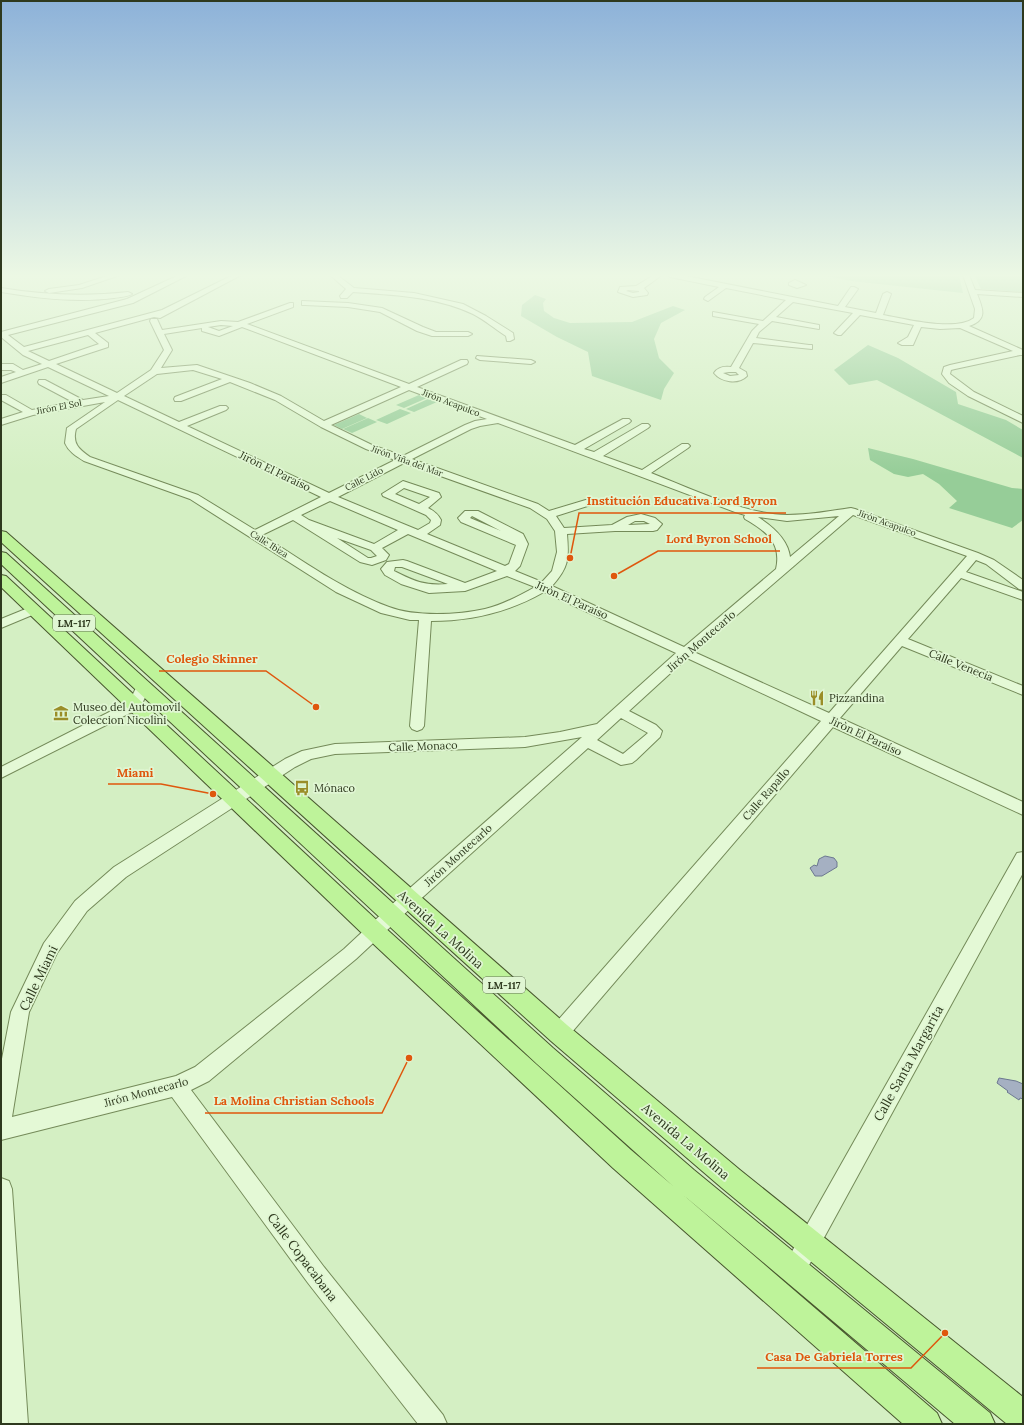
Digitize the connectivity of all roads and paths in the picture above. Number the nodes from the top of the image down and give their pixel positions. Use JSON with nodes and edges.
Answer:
{"nodes":[{"id":1,"x":11,"y":342,"type":"edge"},
{"id":2,"x":54,"y":342,"type":"edge"},
{"id":3,"x":101,"y":342,"type":"edge"},
{"id":4,"x":164,"y":342,"type":"edge"},
{"id":5,"x":287,"y":342,"type":"edge"},
{"id":6,"x":750,"y":342,"type":"edge"},
{"id":7,"x":763,"y":342,"type":"edge"},
{"id":8,"x":998,"y":342,"type":"edge"},
{"id":9,"x":809,"y":347,"type":"dead end"},
{"id":10,"x":22,"y":350,"type":"junction"},
{"id":11,"x":168,"y":350,"type":"junction"},
{"id":12,"x":1022,"y":352,"type":"edge"},
{"id":13,"x":531,"y":362,"type":"dead end"},
{"id":14,"x":50,"y":364,"type":"junction"},
{"id":15,"x":1,"y":367,"type":"edge"},
{"id":16,"x":194,"y":367,"type":"junction"},
{"id":17,"x":734,"y":369,"type":"dead end"},
{"id":18,"x":154,"y":372,"type":"junction"},
{"id":19,"x":22,"y":373,"type":"junction"},
{"id":20,"x":230,"y":379,"type":"junction"},
{"id":21,"x":1,"y":380,"type":"edge"},
{"id":22,"x":42,"y":382,"type":"dead end"},
{"id":23,"x":409,"y":387,"type":"junction"},
{"id":24,"x":118,"y":396,"type":"junction"},
{"id":25,"x":3,"y":397,"type":"dead end"},
{"id":26,"x":178,"y":399,"type":"dead end"},
{"id":27,"x":81,"y":403,"type":"junction"},
{"id":28,"x":134,"y":403,"type":"junction"},
{"id":29,"x":66,"y":406,"type":"junction"},
{"id":30,"x":100,"y":408,"type":"junction"},
{"id":31,"x":223,"y":408,"type":"dead end"},
{"id":32,"x":31,"y":413,"type":"junction"},
{"id":33,"x":82,"y":420,"type":"junction"},
{"id":34,"x":498,"y":420,"type":"junction"},
{"id":35,"x":1023,"y":420,"type":"edge"},
{"id":36,"x":626,"y":421,"type":"dead end"},
{"id":37,"x":1,"y":422,"type":"edge"},
{"id":38,"x":181,"y":425,"type":"junction"},
{"id":39,"x":324,"y":425,"type":"junction"},
{"id":40,"x":645,"y":426,"type":"dead end"},
{"id":41,"x":685,"y":446,"type":"dead end"},
{"id":42,"x":576,"y":449,"type":"junction"},
{"id":43,"x":595,"y":456,"type":"junction"},
{"id":44,"x":401,"y":460,"type":"junction"},
{"id":45,"x":643,"y":474,"type":"junction"},
{"id":46,"x":329,"y":497,"type":"junction"},
{"id":47,"x":593,"y":501,"type":"dead end"},
{"id":48,"x":420,"y":508,"type":"dead end"},
{"id":49,"x":739,"y":510,"type":"junction"},
{"id":50,"x":851,"y":511,"type":"junction"},
{"id":51,"x":293,"y":515,"type":"junction"},
{"id":52,"x":548,"y":515,"type":"junction"},
{"id":53,"x":615,"y":528,"type":"dead end"},
{"id":54,"x":408,"y":529,"type":"junction"},
{"id":55,"x":561,"y":531,"type":"junction"},
{"id":56,"x":420,"y":534,"type":"junction"},
{"id":57,"x":1,"y":535,"type":"edge"},
{"id":58,"x":254,"y":535,"type":"junction"},
{"id":59,"x":522,"y":544,"type":"dead end"},
{"id":60,"x":974,"y":555,"type":"junction"},
{"id":61,"x":2,"y":556,"type":"edge"},
{"id":62,"x":782,"y":570,"type":"junction"},
{"id":63,"x":507,"y":571,"type":"junction"},
{"id":64,"x":959,"y":572,"type":"junction"},
{"id":65,"x":1,"y":579,"type":"edge"},
{"id":66,"x":1023,"y":586,"type":"edge"},
{"id":67,"x":465,"y":587,"type":"junction"},
{"id":68,"x":544,"y":587,"type":"junction"},
{"id":69,"x":1023,"y":596,"type":"edge"},
{"id":70,"x":33,"y":610,"type":"junction"},
{"id":71,"x":424,"y":617,"type":"junction"},
{"id":72,"x":1,"y":624,"type":"edge"},
{"id":73,"x":900,"y":640,"type":"junction"},
{"id":74,"x":686,"y":652,"type":"junction"},
{"id":75,"x":143,"y":687,"type":"junction"},
{"id":76,"x":1023,"y":691,"type":"edge"},
{"id":77,"x":135,"y":705,"type":"junction"},
{"id":78,"x":620,"y":712,"type":"junction"},
{"id":79,"x":831,"y":720,"type":"junction"},
{"id":80,"x":418,"y":726,"type":"dead end"},
{"id":81,"x":602,"y":727,"type":"junction"},
{"id":82,"x":587,"y":742,"type":"junction"},
{"id":83,"x":1,"y":773,"type":"edge"},
{"id":84,"x":252,"y":787,"type":"junction"},
{"id":85,"x":1023,"y":809,"type":"edge"},
{"id":86,"x":1023,"y":858,"type":"edge"},
{"id":87,"x":408,"y":900,"type":"junction"},
{"id":88,"x":383,"y":923,"type":"junction"},
{"id":89,"x":559,"y":1033,"type":"junction"},
{"id":90,"x":176,"y":1086,"type":"junction"},
{"id":91,"x":1,"y":1121,"type":"edge"},
{"id":92,"x":1,"y":1130,"type":"edge"},
{"id":93,"x":1,"y":1189,"type":"edge"},
{"id":94,"x":810,"y":1243,"type":"junction"},
{"id":95,"x":794,"y":1270,"type":"junction"},
{"id":96,"x":1023,"y":1417,"type":"edge"},
{"id":97,"x":15,"y":1424,"type":"edge"},
{"id":98,"x":434,"y":1424,"type":"edge"},
{"id":99,"x":926,"y":1424,"type":"edge"},
{"id":100,"x":979,"y":1424,"type":"edge"}],
"edges":[{"from":1,"to":10,"type":"street","name":"Jiròn El Paraíso"},
{"from":2,"to":10,"type":"street"},
{"from":3,"to":14,"type":"street"},
{"from":4,"to":11,"type":"street","name":"Jirón Viña del Mar"},
{"from":5,"to":23,"type":"street","name":"Jirón Acapulco"},
{"from":6,"to":17,"type":"street"},
{"from":7,"to":9,"type":"street"},
{"from":8,"to":12,"type":"street"},
{"from":10,"to":14,"type":"street","name":"Jiròn El Paraíso"},
{"from":11,"to":16,"type":"street","name":"Jirón Viña del Mar"},
{"from":11,"to":18,"type":"street"},
{"from":12,"to":35,"type":"street"},
{"from":13,"to":23,"type":"street"},
{"from":14,"to":19,"type":"street"},
{"from":14,"to":24,"type":"street","name":"Jiròn El Paraíso"},
{"from":15,"to":19,"type":"street"},
{"from":16,"to":18,"type":"street","name":"Jirón Viña del Mar"},
{"from":16,"to":20,"type":"street","name":"Jirón Viña del Mar"},
{"from":18,"to":24,"type":"street","name":"Calle Ibiza"},
{"from":19,"to":21,"type":"street"},
{"from":20,"to":26,"type":"street"},
{"from":20,"to":39,"type":"street","name":"Jirón Viña del Mar"},
{"from":22,"to":27,"type":"street"},
{"from":23,"to":34,"type":"street","name":"Jirón Acapulco"},
{"from":23,"to":39,"type":"street"},
{"from":24,"to":27,"type":"street","name":"Jirón El Sol"},
{"from":24,"to":28,"type":"street","name":"Jiròn El Paraíso"},
{"from":24,"to":30,"type":"street","name":"Calle Ibiza"},
{"from":25,"to":32,"type":"street"},
{"from":27,"to":29,"type":"street","name":"Jirón El Sol"},
{"from":28,"to":30,"type":"street"},
{"from":28,"to":38,"type":"street","name":"Jiròn El Paraíso"},
{"from":29,"to":32,"type":"street","name":"Jirón El Sol"},
{"from":29,"to":33,"type":"street"},
{"from":30,"to":33,"type":"street","name":"Calle Ibiza"},
{"from":31,"to":38,"type":"street"},
{"from":32,"to":37,"type":"street","name":"Jirón El Sol"},
{"from":33,"to":58,"type":"street","name":"Calle Ibiza"},
{"from":34,"to":42,"type":"street","name":"Jirón Acapulco"},
{"from":34,"to":44,"type":"street","name":"Calle Lido"},
{"from":36,"to":42,"type":"street"},
{"from":38,"to":46,"type":"street","name":"Jiròn El Paraíso"},
{"from":39,"to":44,"type":"street","name":"Jirón Viña del Mar"},
{"from":40,"to":43,"type":"street"},
{"from":41,"to":45,"type":"street"},
{"from":42,"to":43,"type":"street","name":"Jirón Acapulco"},
{"from":43,"to":45,"type":"street","name":"Jirón Acapulco"},
{"from":44,"to":46,"type":"street","name":"Calle Lido"},
{"from":44,"to":52,"type":"street","name":"Jirón Viña del Mar"},
{"from":45,"to":49,"type":"street","name":"Jirón Acapulco"},
{"from":46,"to":51,"type":"street","name":"Calle Lido"},
{"from":46,"to":54,"type":"street","name":"Jiròn El Paraíso"},
{"from":47,"to":52,"type":"street"},
{"from":48,"to":56,"type":"street"},
{"from":49,"to":50,"type":"street","name":"Jirón Acapulco"},
{"from":49,"to":62,"type":"street","name":"Jirón Acapulco"},
{"from":50,"to":60,"type":"street","name":"Jirón Acapulco"},
{"from":50,"to":62,"type":"street","name":"Jirón Montecarlo"},
{"from":51,"to":54,"type":"street"},
{"from":51,"to":58,"type":"street","name":"Calle Lido"},
{"from":52,"to":55,"type":"street","name":"Jirón Viña del Mar"},
{"from":53,"to":55,"type":"street"},
{"from":54,"to":56,"type":"street","name":"Jiròn El Paraíso"},
{"from":55,"to":68,"type":"street"},
{"from":56,"to":63,"type":"street","name":"Jiròn El Paraíso"},
{"from":57,"to":84,"type":"main road","name":"Avenida La Molina","number":"LM-117"},
{"from":58,"to":71,"type":"street","name":"Calle Ibiza"},
{"from":59,"to":63,"type":"street"},
{"from":60,"to":64,"type":"street","name":"Calle Rapallo"},
{"from":60,"to":66,"type":"street","name":"Jirón Acapulco"},
{"from":61,"to":75,"type":"main road","name":"Avenida La Molina","number":"LM-117"},
{"from":62,"to":74,"type":"street","name":"Jirón Montecarlo"},
{"from":63,"to":67,"type":"street"},
{"from":63,"to":68,"type":"street","name":"Jiròn El Paraíso"},
{"from":64,"to":69,"type":"street"},
{"from":64,"to":73,"type":"street","name":"Calle Rapallo"},
{"from":65,"to":70,"type":"main road","name":"Avenida La Molina","number":"LM-117"},
{"from":67,"to":67,"type":"street"},
{"from":68,"to":71,"type":"street","name":"Calle Ibiza"},
{"from":68,"to":74,"type":"street","name":"Jiròn El Paraíso"},
{"from":70,"to":72,"type":"street"},
{"from":70,"to":77,"type":"main road","name":"Avenida La Molina","number":"LM-117"},
{"from":71,"to":80,"type":"street"},
{"from":73,"to":76,"type":"street","name":"Calle Venecia"},
{"from":73,"to":79,"type":"street","name":"Calle Rapallo"},
{"from":74,"to":78,"type":"street","name":"Jirón Montecarlo"},
{"from":74,"to":79,"type":"street","name":"Jiròn El Paraíso"},
{"from":75,"to":77,"type":"street"},
{"from":75,"to":84,"type":"main road","name":"Avenida La Molina","number":"LM-117"},
{"from":77,"to":83,"type":"street"},
{"from":77,"to":84,"type":"main road","name":"Avenida La Molina","number":"LM-117"},
{"from":78,"to":81,"type":"street","name":"Jirón Montecarlo"},
{"from":78,"to":82,"type":"street"},
{"from":79,"to":85,"type":"street","name":"Jiròn El Paraíso"},
{"from":79,"to":89,"type":"street","name":"Calle Rapallo"},
{"from":81,"to":82,"type":"street","name":"Jirón Montecarlo"},
{"from":81,"to":84,"type":"street","name":"Calle Monaco"},
{"from":82,"to":87,"type":"street","name":"Jirón Montecarlo"},
{"from":84,"to":87,"type":"main road","name":"Avenida La Molina","number":"LM-117"},
{"from":84,"to":88,"type":"main road","name":"Avenida La Molina","number":"LM-117"},
{"from":84,"to":91,"type":"street","name":"Calle Miami"},
{"from":86,"to":94,"type":"street","name":"Calle Santa Margarita"},
{"from":87,"to":88,"type":"street","name":"Jirón Montecarlo"},
{"from":87,"to":89,"type":"main road","name":"Avenida La Molina","number":"LM-117"},
{"from":88,"to":90,"type":"street","name":"Jirón Montecarlo"},
{"from":88,"to":95,"type":"main road","name":"Avenida La Molina","number":"LM-117"},
{"from":88,"to":99,"type":"main road","name":"Avenida La Molina","number":"LM-117"},
{"from":89,"to":94,"type":"main road","name":"Avenida La Molina","number":"LM-117"},
{"from":90,"to":92,"type":"street","name":"Jirón Montecarlo"},
{"from":90,"to":98,"type":"street","name":"Calle Copacabana"},
{"from":93,"to":97,"type":"street"},
{"from":94,"to":95,"type":"street","name":"Calle Santa Margarita"},
{"from":94,"to":96,"type":"main road","name":"Avenida La Molina","number":"LM-117"},
{"from":95,"to":100,"type":"main road","name":"Avenida La Molina","number":"LM-117"}]}
